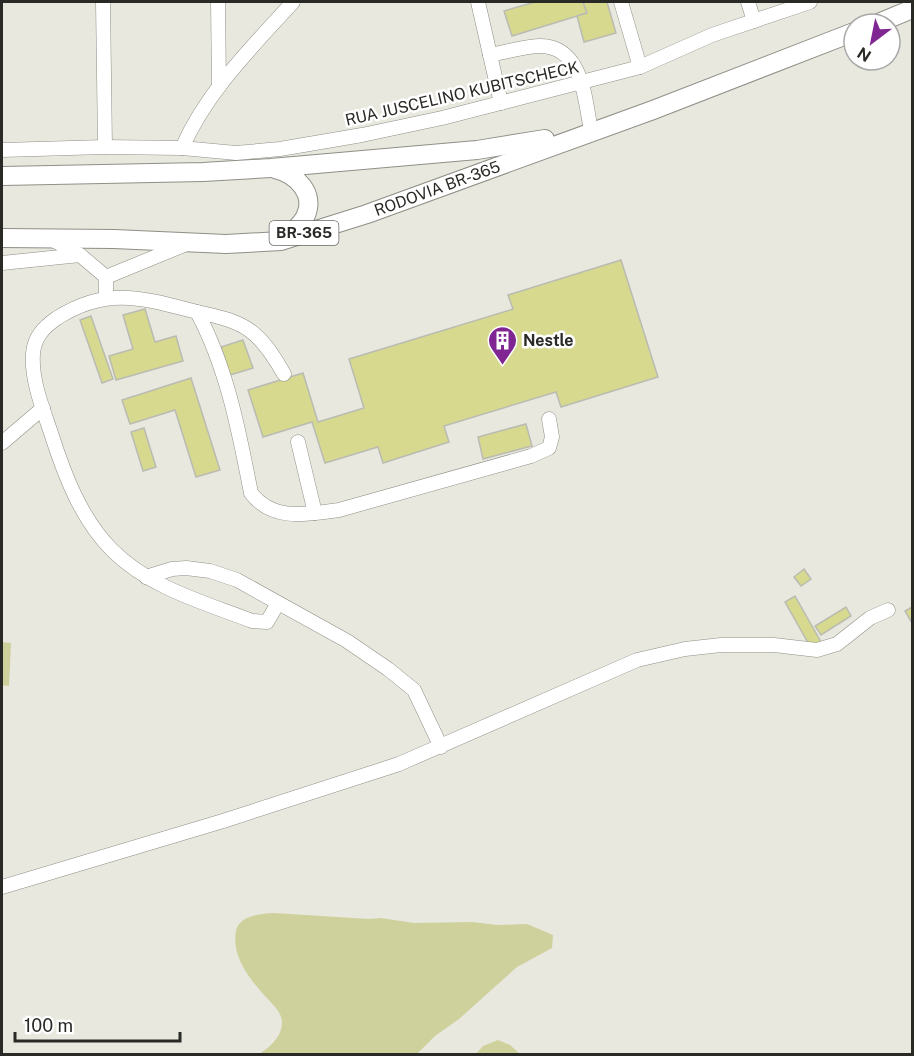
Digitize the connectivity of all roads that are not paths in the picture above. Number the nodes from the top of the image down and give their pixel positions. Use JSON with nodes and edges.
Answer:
{"nodes":[{"id":1,"x":103,"y":2,"type":"edge"},
{"id":2,"x":218,"y":2,"type":"edge"},
{"id":3,"x":292,"y":2,"type":"edge"},
{"id":4,"x":478,"y":2,"type":"edge"},
{"id":5,"x":621,"y":2,"type":"edge"},
{"id":6,"x":748,"y":2,"type":"edge"},
{"id":7,"x":810,"y":2,"type":"edge"},
{"id":8,"x":754,"y":21,"type":"junction"},
{"id":9,"x":842,"y":37,"type":"edge"},
{"id":10,"x":490,"y":55,"type":"junction"},
{"id":11,"x":640,"y":67,"type":"junction"},
{"id":12,"x":581,"y":82,"type":"junction"},
{"id":13,"x":219,"y":86,"type":"junction"},
{"id":14,"x":501,"y":103,"type":"junction"},
{"id":15,"x":591,"y":131,"type":"junction"},
{"id":16,"x":105,"y":147,"type":"junction"},
{"id":17,"x":182,"y":148,"type":"junction"},
{"id":18,"x":2,"y":150,"type":"edge"},
{"id":19,"x":271,"y":168,"type":"junction"},
{"id":20,"x":2,"y":176,"type":"edge"},
{"id":21,"x":46,"y":237,"type":"junction"},
{"id":22,"x":2,"y":238,"type":"edge"},
{"id":23,"x":281,"y":241,"type":"junction"},
{"id":24,"x":189,"y":243,"type":"junction"},
{"id":25,"x":80,"y":255,"type":"junction"},
{"id":26,"x":2,"y":263,"type":"edge"},
{"id":27,"x":106,"y":277,"type":"junction"},
{"id":28,"x":106,"y":297,"type":"junction"},
{"id":29,"x":197,"y":312,"type":"junction"},
{"id":30,"x":284,"y":374,"type":"dead end"},
{"id":31,"x":43,"y":408,"type":"junction"},
{"id":32,"x":549,"y":419,"type":"dead end"},
{"id":33,"x":298,"y":442,"type":"dead end"},
{"id":34,"x":2,"y":443,"type":"edge"},
{"id":35,"x":315,"y":513,"type":"junction"},
{"id":36,"x":146,"y":578,"type":"junction"},
{"id":37,"x":278,"y":603,"type":"junction"},
{"id":38,"x":888,"y":610,"type":"dead end"},
{"id":39,"x":441,"y":747,"type":"junction"},
{"id":40,"x":2,"y":887,"type":"edge"}],
"edges":[{"from":1,"to":16,"type":"street"},
{"from":2,"to":13,"type":"street"},
{"from":3,"to":13,"type":"street"},
{"from":4,"to":10,"type":"street"},
{"from":5,"to":11,"type":"street"},
{"from":6,"to":8,"type":"street"},
{"from":7,"to":8,"type":"street","name":"RUA JUSCELINO KUBITSCHECK"},
{"from":8,"to":11,"type":"street","name":"RUA JUSCELINO KUBITSCHECK"},
{"from":9,"to":15,"type":"main road","name":"RODOVIA BR-365","number":"BR-365"},
{"from":10,"to":12,"type":"street"},
{"from":10,"to":14,"type":"street"},
{"from":11,"to":12,"type":"street","name":"RUA JUSCELINO KUBITSCHECK"},
{"from":12,"to":14,"type":"street","name":"RUA JUSCELINO KUBITSCHECK"},
{"from":12,"to":15,"type":"street"},
{"from":13,"to":17,"type":"street"},
{"from":14,"to":17,"type":"street","name":"RUA JUSCELINO KUBITSCHECK"},
{"from":15,"to":19,"type":"main road","number":"BR-365"},
{"from":15,"to":23,"type":"main road","name":"RODOVIA BR-365","number":"BR-365"},
{"from":16,"to":17,"type":"street","name":"RUA JUSCELINO KUBITSCHECK"},
{"from":16,"to":18,"type":"street","name":"RUA JUSCELINO KUBITSCHECK"},
{"from":19,"to":20,"type":"main road","number":"BR-365"},
{"from":19,"to":23,"type":"main road","number":"BR-365"},
{"from":21,"to":22,"type":"main road","name":"RODOVIA BR-365","number":"BR-365"},
{"from":21,"to":24,"type":"main road","name":"RODOVIA BR-365","number":"BR-365"},
{"from":21,"to":25,"type":"street"},
{"from":23,"to":24,"type":"main road","name":"RODOVIA BR-365","number":"BR-365"},
{"from":24,"to":27,"type":"street"},
{"from":25,"to":26,"type":"street"},
{"from":25,"to":27,"type":"street"},
{"from":27,"to":28,"type":"street"},
{"from":28,"to":29,"type":"street"},
{"from":28,"to":31,"type":"street"},
{"from":29,"to":30,"type":"street"},
{"from":29,"to":35,"type":"street"},
{"from":31,"to":34,"type":"street"},
{"from":31,"to":36,"type":"street"},
{"from":32,"to":35,"type":"street"},
{"from":33,"to":35,"type":"street"},
{"from":36,"to":37,"type":"street"},
{"from":36,"to":37,"type":"street"},
{"from":37,"to":39,"type":"street"},
{"from":38,"to":39,"type":"street"},
{"from":39,"to":40,"type":"street"}]}
